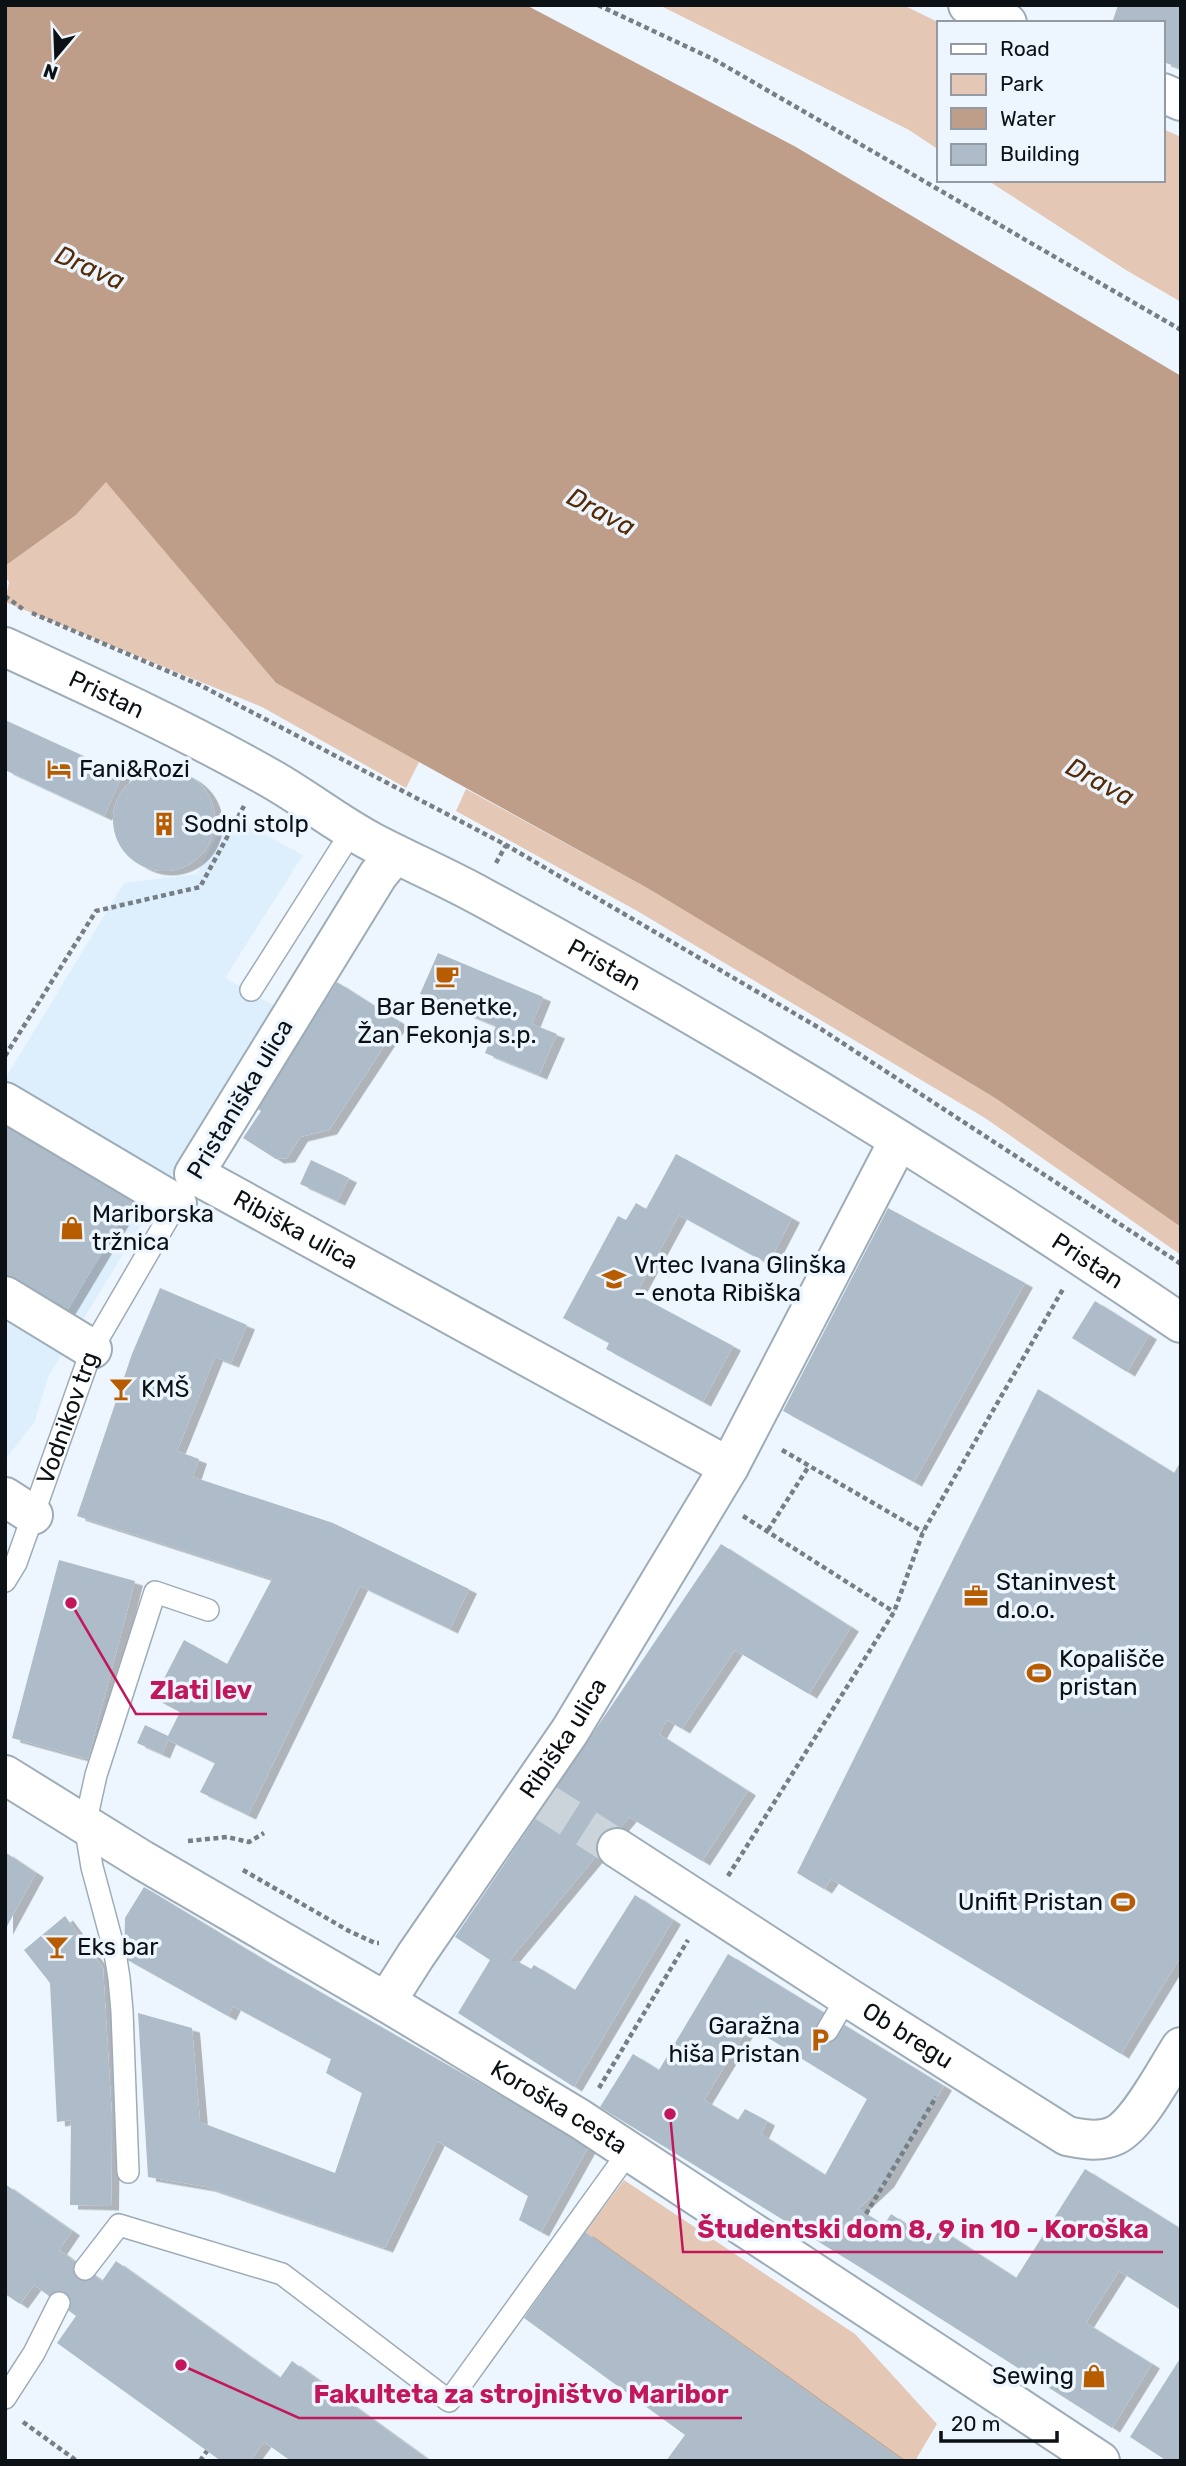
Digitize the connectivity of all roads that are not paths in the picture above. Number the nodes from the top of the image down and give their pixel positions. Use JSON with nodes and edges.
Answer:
{"nodes":[{"id":1,"x":968,"y":5,"type":"edge"},
{"id":2,"x":1003,"y":21,"type":"edge"},
{"id":3,"x":1165,"y":94,"type":"edge"},
{"id":4,"x":1181,"y":101,"type":"edge"},
{"id":5,"x":5,"y":647,"type":"edge"},
{"id":6,"x":352,"y":831,"type":"junction"},
{"id":7,"x":395,"y":854,"type":"junction"},
{"id":8,"x":251,"y":990,"type":"dead end"},
{"id":9,"x":5,"y":1102,"type":"edge"},
{"id":10,"x":899,"y":1140,"type":"junction"},
{"id":11,"x":185,"y":1189,"type":"junction"},
{"id":12,"x":5,"y":1296,"type":"edge"},
{"id":13,"x":1181,"y":1323,"type":"edge"},
{"id":14,"x":92,"y":1349,"type":"junction"},
{"id":15,"x":719,"y":1482,"type":"junction"},
{"id":16,"x":19,"y":1506,"type":"edge"},
{"id":17,"x":5,"y":1581,"type":"edge"},
{"id":18,"x":208,"y":1610,"type":"dead end"},
{"id":19,"x":5,"y":1775,"type":"edge"},
{"id":20,"x":85,"y":1825,"type":"junction"},
{"id":21,"x":617,"y":1848,"type":"tunnel mouth"},
{"id":22,"x":847,"y":1997,"type":"junction"},
{"id":23,"x":386,"y":2002,"type":"junction"},
{"id":24,"x":827,"y":2031,"type":"dead end"},
{"id":25,"x":1181,"y":2047,"type":"edge"},
{"id":26,"x":630,"y":2150,"type":"junction"},
{"id":27,"x":128,"y":2172,"type":"dead end"},
{"id":28,"x":85,"y":2269,"type":"dead end"},
{"id":29,"x":59,"y":2303,"type":"dead end"},
{"id":30,"x":10,"y":2407,"type":"edge"},
{"id":31,"x":1100,"y":2461,"type":"edge"}],
"edges":[{"from":1,"to":2,"type":"street"},
{"from":3,"to":4,"type":"street"},
{"from":5,"to":6,"type":"street","name":"Pristan"},
{"from":6,"to":7,"type":"street","name":"Pristan"},
{"from":6,"to":8,"type":"lane"},
{"from":7,"to":10,"type":"street","name":"Pristan"},
{"from":7,"to":11,"type":"street","name":"Pristaniška ulica"},
{"from":9,"to":11,"type":"street","name":"Ribiška ulica"},
{"from":10,"to":13,"type":"street","name":"Pristan"},
{"from":10,"to":15,"type":"street","name":"Ribiška ulica"},
{"from":11,"to":14,"type":"lane","name":"Pristaniška ulica"},
{"from":11,"to":15,"type":"street","name":"Ribiška ulica"},
{"from":12,"to":14,"type":"street","name":"Vodnikov trg"},
{"from":14,"to":16,"type":"lane","name":"Vodnikov trg"},
{"from":15,"to":23,"type":"street","name":"Ribiška ulica"},
{"from":16,"to":17,"type":"lane","name":"Vodnikov trg"},
{"from":18,"to":20,"type":"lane"},
{"from":19,"to":20,"type":"street","name":"Koroška cesta"},
{"from":20,"to":23,"type":"street","name":"Koroška cesta"},
{"from":20,"to":27,"type":"lane"},
{"from":21,"to":22,"type":"street","name":"Ob bregu"},
{"from":22,"to":24,"type":"lane"},
{"from":22,"to":25,"type":"street","name":"Ob bregu"},
{"from":23,"to":26,"type":"street","name":"Koroška cesta"},
{"from":26,"to":28,"type":"lane"},
{"from":26,"to":31,"type":"street","name":"Koroška cesta"},
{"from":29,"to":30,"type":"lane"}]}
